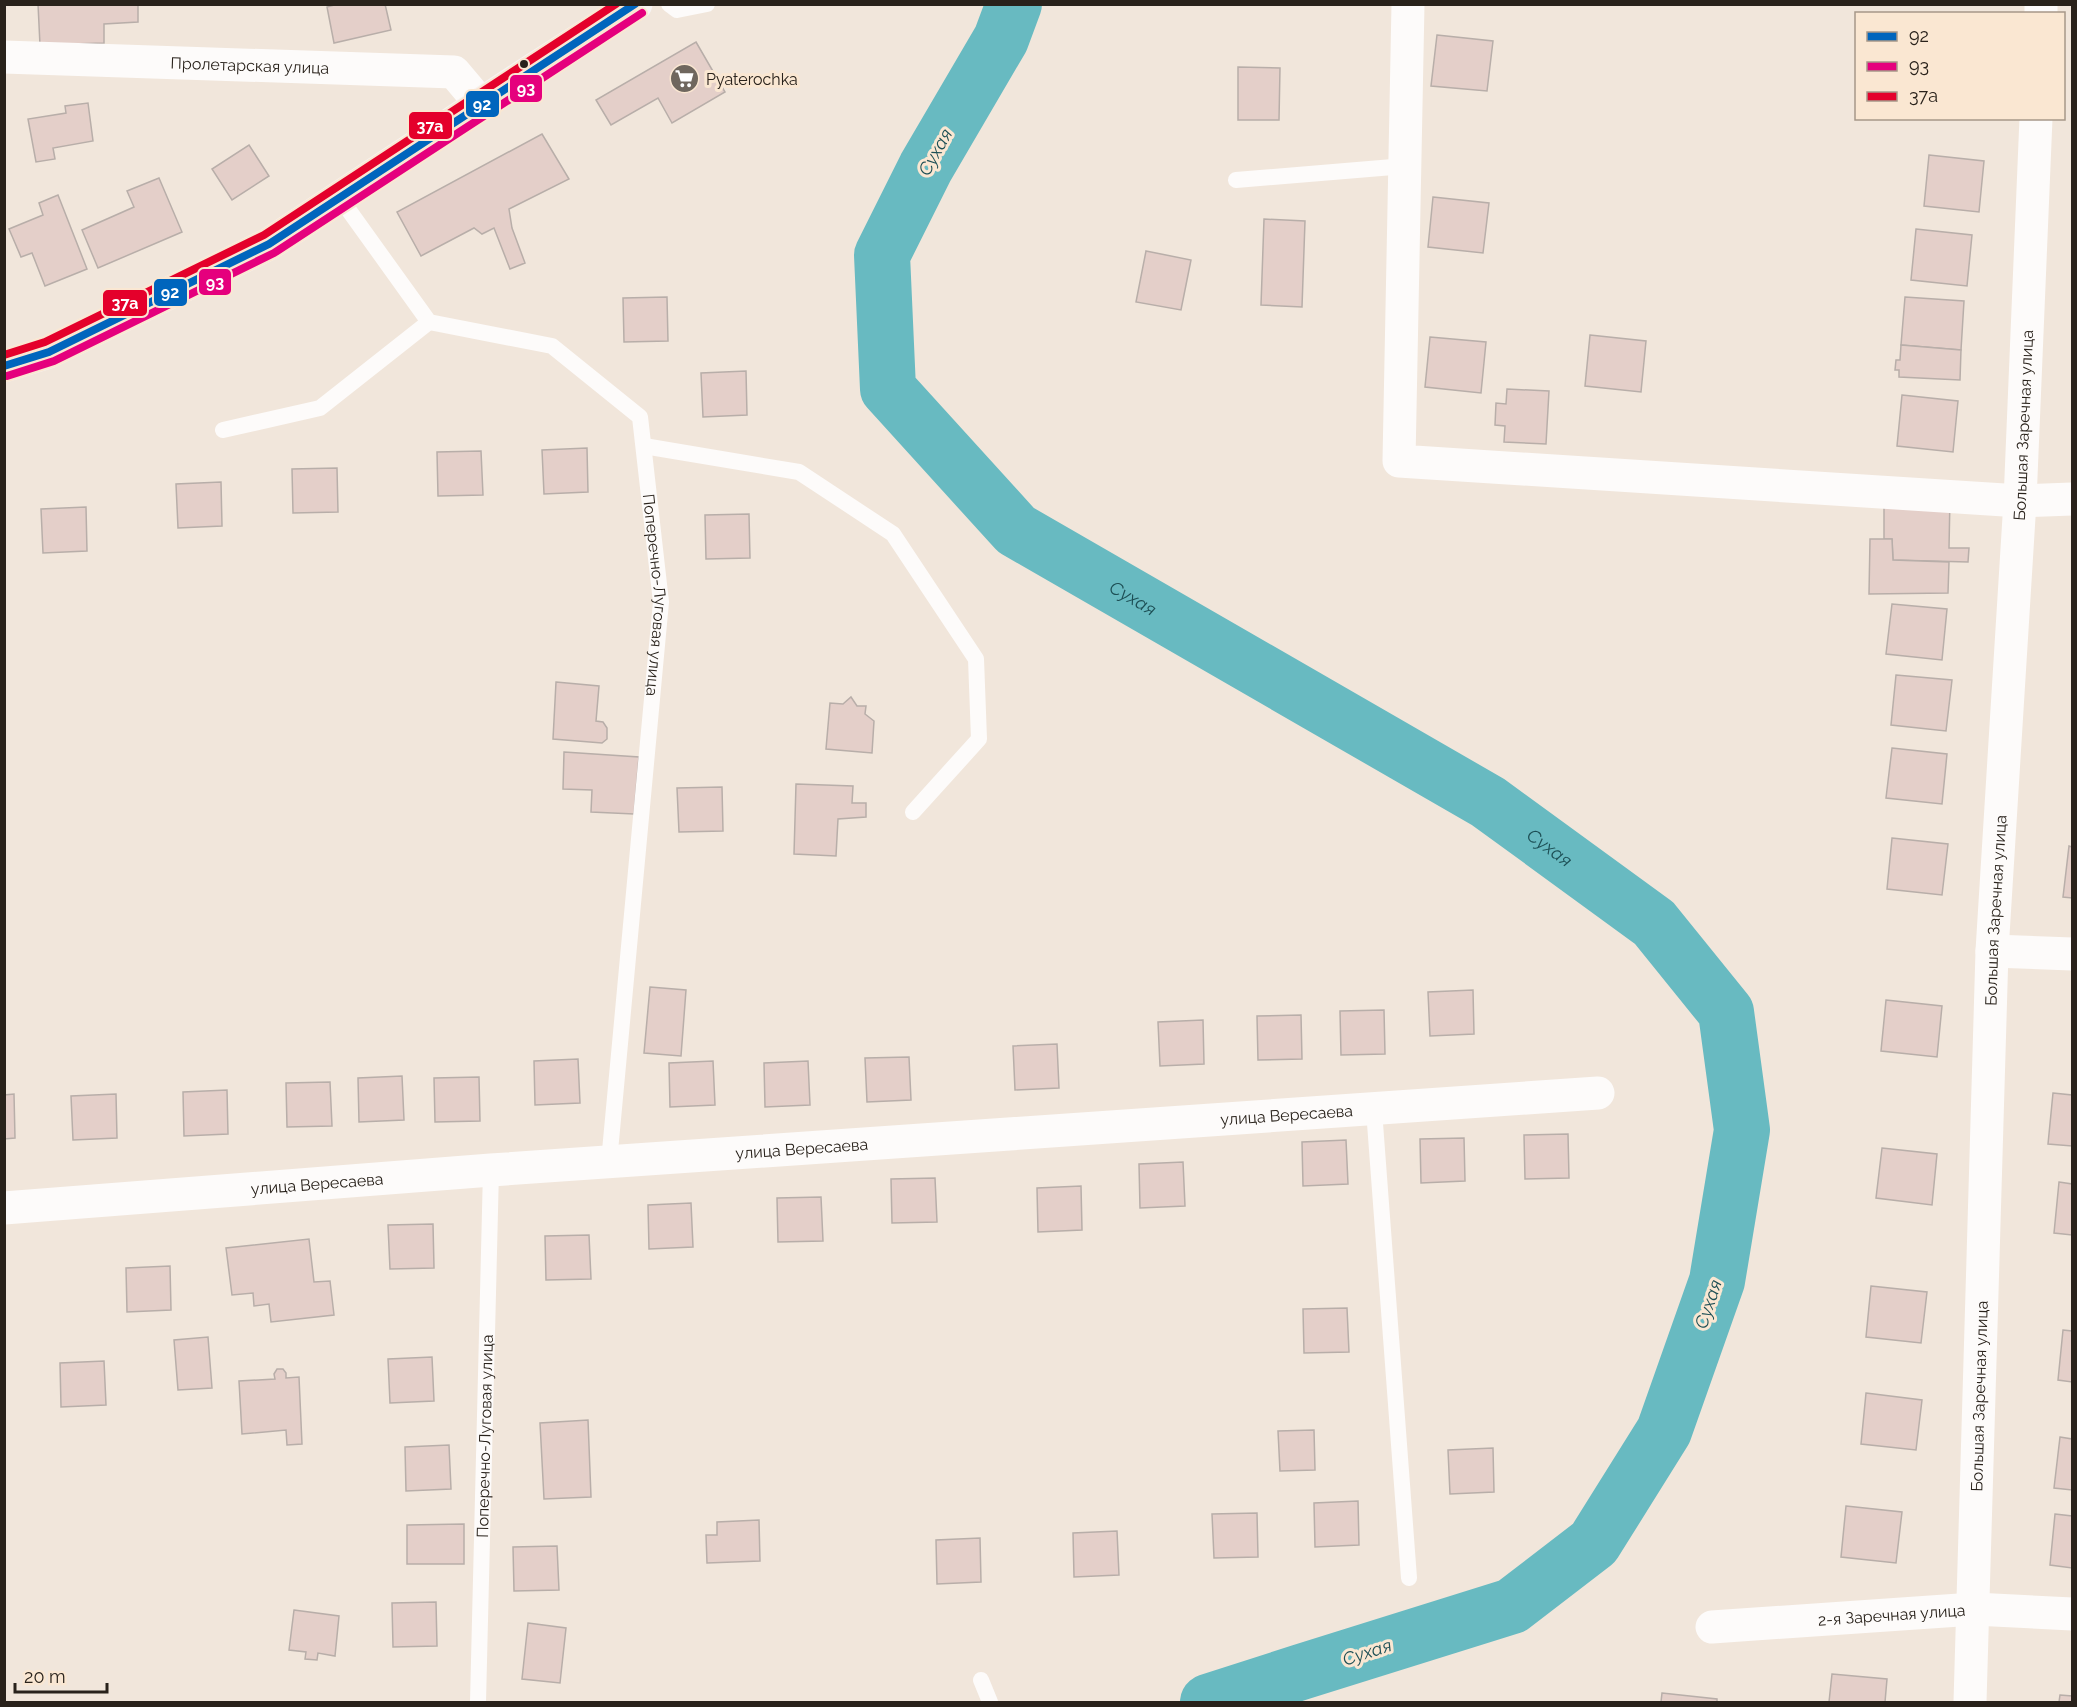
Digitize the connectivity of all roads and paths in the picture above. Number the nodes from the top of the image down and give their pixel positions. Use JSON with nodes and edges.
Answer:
{"nodes":[{"id":1,"x":636,"y":4,"type":"edge"},
{"id":2,"x":669,"y":4,"type":"edge"},
{"id":3,"x":707,"y":4,"type":"edge"},
{"id":4,"x":1408,"y":4,"type":"edge"},
{"id":5,"x":4,"y":57,"type":"edge"},
{"id":6,"x":481,"y":104,"type":"junction"},
{"id":7,"x":2036,"y":120,"type":"edge"},
{"id":8,"x":1405,"y":166,"type":"junction"},
{"id":9,"x":1236,"y":180,"type":"dead end"},
{"id":10,"x":340,"y":198,"type":"junction"},
{"id":11,"x":429,"y":322,"type":"junction"},
{"id":12,"x":4,"y":366,"type":"edge"},
{"id":13,"x":223,"y":430,"type":"dead end"},
{"id":14,"x":644,"y":446,"type":"junction"},
{"id":15,"x":2073,"y":499,"type":"edge"},
{"id":16,"x":2020,"y":501,"type":"junction"},
{"id":17,"x":913,"y":812,"type":"dead end"},
{"id":18,"x":1992,"y":951,"type":"junction"},
{"id":19,"x":2073,"y":954,"type":"edge"},
{"id":20,"x":1598,"y":1093,"type":"dead end"},
{"id":21,"x":1374,"y":1110,"type":"junction"},
{"id":22,"x":609,"y":1162,"type":"junction"},
{"id":23,"x":491,"y":1170,"type":"junction"},
{"id":24,"x":4,"y":1208,"type":"edge"},
{"id":25,"x":1410,"y":1578,"type":"dead end"},
{"id":26,"x":1974,"y":1609,"type":"junction"},
{"id":27,"x":2073,"y":1614,"type":"edge"},
{"id":28,"x":1712,"y":1627,"type":"dead end"},
{"id":29,"x":981,"y":1680,"type":"dead end"},
{"id":30,"x":478,"y":1702,"type":"edge"},
{"id":31,"x":990,"y":1702,"type":"edge"},
{"id":32,"x":1970,"y":1702,"type":"edge"}],
"edges":[{"from":1,"to":6,"type":"main road"},
{"from":2,"to":3,"type":"lane"},
{"from":4,"to":8,"type":"street"},
{"from":5,"to":6,"type":"street","name":"Пролетарская улица"},
{"from":6,"to":10,"type":"main road"},
{"from":7,"to":16,"type":"street","name":"Большая Заречная улица"},
{"from":8,"to":9,"type":"lane"},
{"from":8,"to":16,"type":"street"},
{"from":10,"to":11,"type":"lane"},
{"from":10,"to":12,"type":"main road"},
{"from":11,"to":13,"type":"lane"},
{"from":11,"to":14,"type":"lane","name":"Поперечно-Луговая улица"},
{"from":14,"to":17,"type":"lane"},
{"from":14,"to":22,"type":"lane","name":"Поперечно-Луговая улица"},
{"from":15,"to":16,"type":"street"},
{"from":16,"to":18,"type":"street","name":"Большая Заречная улица"},
{"from":18,"to":19,"type":"street"},
{"from":18,"to":26,"type":"street","name":"Большая Заречная улица"},
{"from":20,"to":21,"type":"street","name":"улица Вересаева"},
{"from":21,"to":22,"type":"street","name":"улица Вересаева"},
{"from":21,"to":25,"type":"lane"},
{"from":22,"to":23,"type":"street","name":"улица Вересаева"},
{"from":23,"to":24,"type":"street","name":"улица Вересаева"},
{"from":23,"to":30,"type":"lane","name":"Поперечно-Луговая улица"},
{"from":26,"to":27,"type":"street","name":"2-я Заречная улица"},
{"from":26,"to":28,"type":"street","name":"2-я Заречная улица"},
{"from":26,"to":32,"type":"street","name":"Большая Заречная улица"},
{"from":29,"to":31,"type":"lane"}]}
